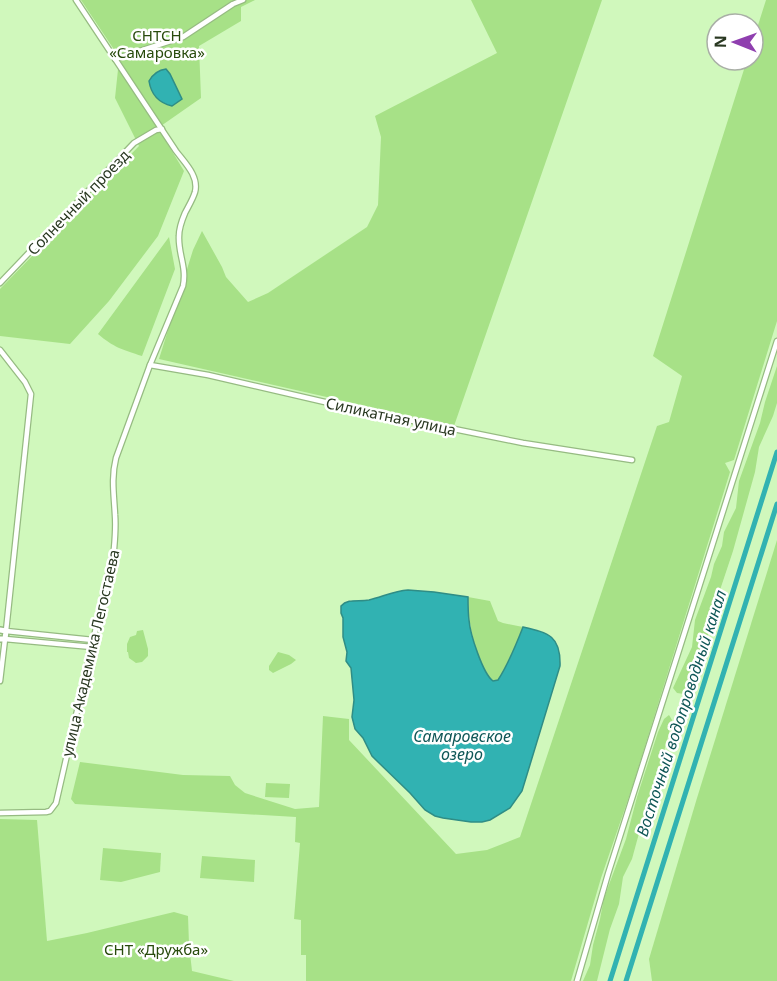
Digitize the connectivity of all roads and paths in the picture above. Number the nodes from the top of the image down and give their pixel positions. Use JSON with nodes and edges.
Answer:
{"nodes":[{"id":1,"x":76,"y":0,"type":"edge"},
{"id":2,"x":243,"y":0,"type":"edge"},
{"id":3,"x":115,"y":59,"type":"junction"},
{"id":4,"x":162,"y":129,"type":"junction"},
{"id":5,"x":0,"y":274,"type":"edge"},
{"id":6,"x":4,"y":278,"type":"junction"},
{"id":7,"x":0,"y":283,"type":"edge"},
{"id":8,"x":777,"y":341,"type":"edge"},
{"id":9,"x":0,"y":350,"type":"edge"},
{"id":10,"x":150,"y":365,"type":"junction"},
{"id":11,"x":632,"y":460,"type":"dead end"},
{"id":12,"x":3,"y":630,"type":"edge"},
{"id":13,"x":2,"y":639,"type":"edge"},
{"id":14,"x":93,"y":640,"type":"junction"},
{"id":15,"x":92,"y":647,"type":"junction"},
{"id":16,"x":0,"y":681,"type":"edge"},
{"id":17,"x":0,"y":813,"type":"edge"},
{"id":18,"x":577,"y":981,"type":"edge"}],
"edges":[{"from":1,"to":3,"type":"street"},
{"from":2,"to":3,"type":"street"},
{"from":3,"to":4,"type":"street"},
{"from":4,"to":6,"type":"street","name":"Солнечный проезд"},
{"from":4,"to":10,"type":"street","name":"улица Академика Легостаева"},
{"from":5,"to":6,"type":"street"},
{"from":6,"to":7,"type":"street","name":"Солнечный проезд"},
{"from":8,"to":18,"type":"street"},
{"from":9,"to":12,"type":"street"},
{"from":10,"to":11,"type":"street","name":"Силикатная улица"},
{"from":10,"to":14,"type":"street","name":"улица Академика Легостаева"},
{"from":12,"to":13,"type":"street"},
{"from":12,"to":14,"type":"street"},
{"from":13,"to":15,"type":"street"},
{"from":13,"to":16,"type":"street"},
{"from":14,"to":15,"type":"street","name":"улица Академика Легостаева"},
{"from":15,"to":17,"type":"street","name":"улица Академика Легостаева"}]}
